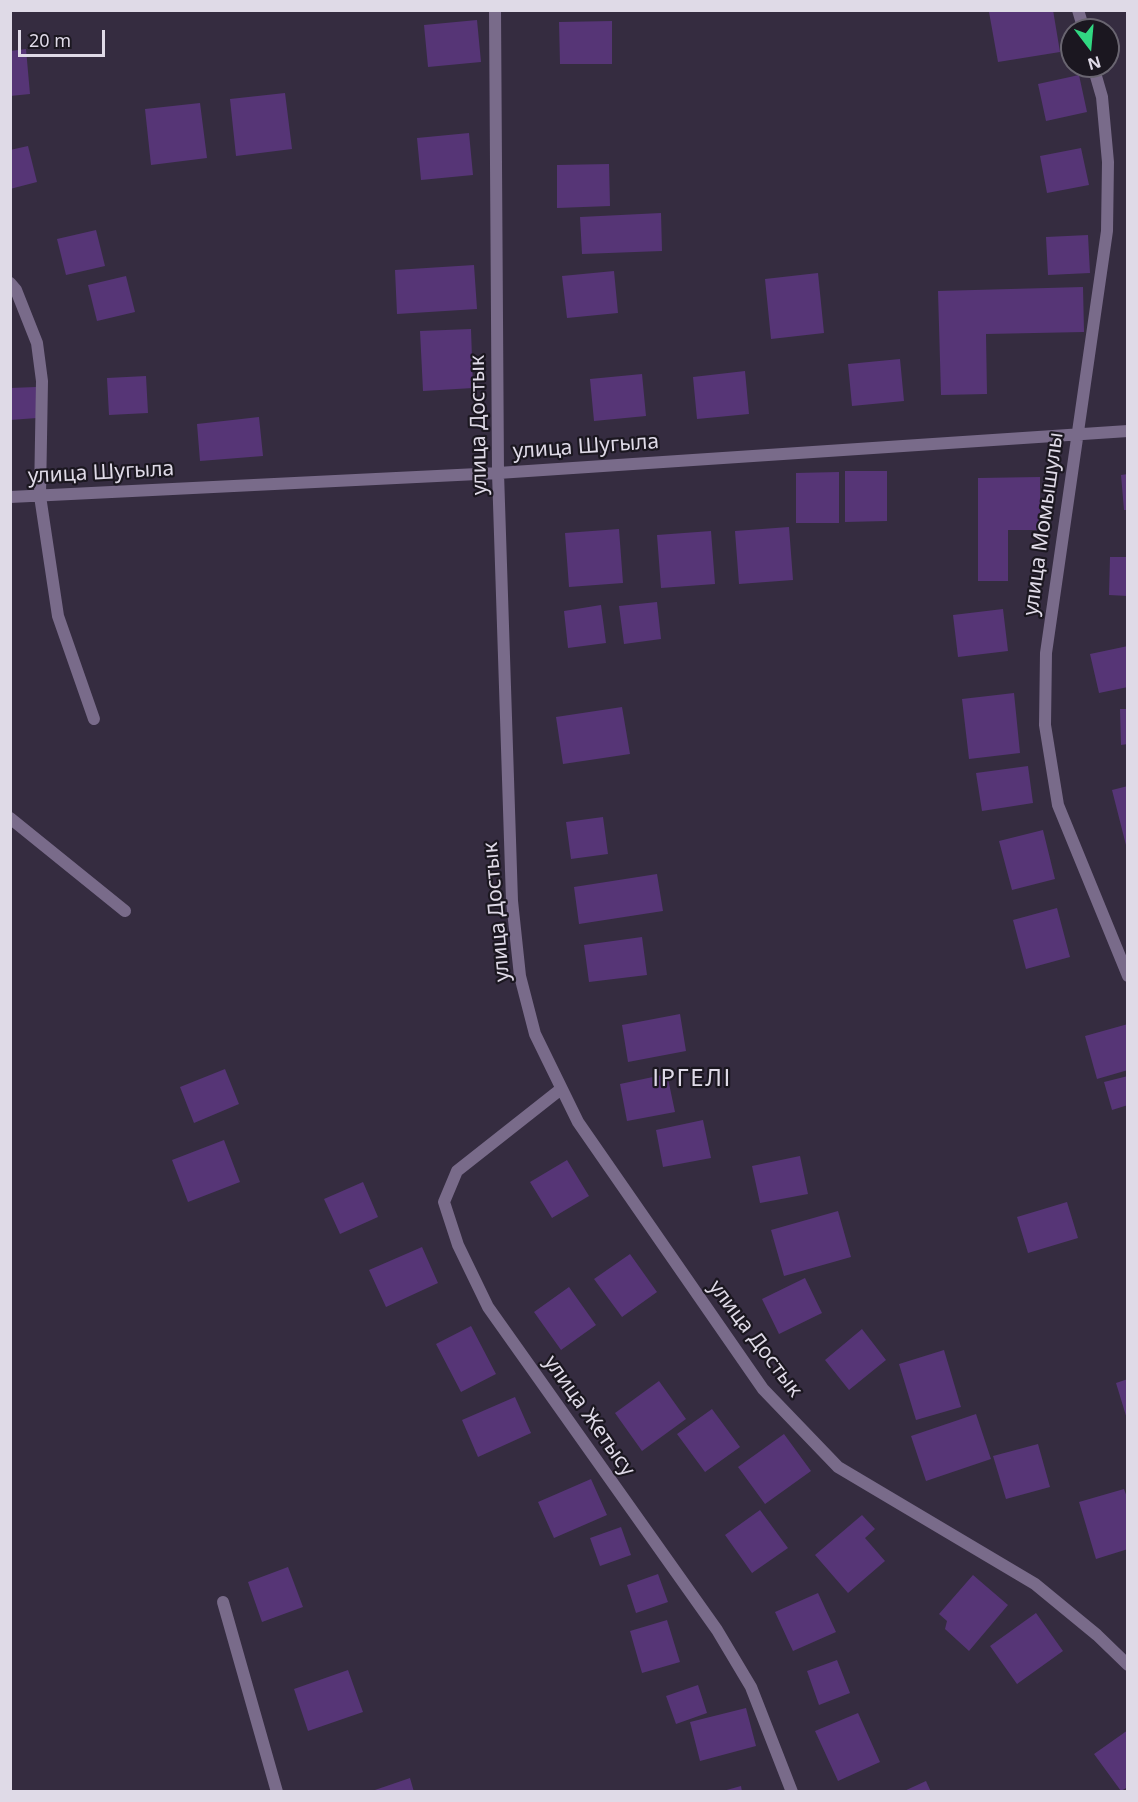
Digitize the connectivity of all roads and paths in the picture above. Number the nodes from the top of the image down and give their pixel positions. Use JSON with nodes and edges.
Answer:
{"nodes":[{"id":1,"x":495,"y":10,"type":"edge"},
{"id":2,"x":1096,"y":78,"type":"edge"},
{"id":3,"x":10,"y":283,"type":"edge"},
{"id":4,"x":1128,"y":431,"type":"edge"},
{"id":5,"x":1076,"y":435,"type":"junction"},
{"id":6,"x":498,"y":472,"type":"junction"},
{"id":7,"x":40,"y":495,"type":"junction"},
{"id":8,"x":10,"y":497,"type":"edge"},
{"id":9,"x":94,"y":719,"type":"dead end"},
{"id":10,"x":10,"y":818,"type":"edge"},
{"id":11,"x":125,"y":911,"type":"dead end"},
{"id":12,"x":1128,"y":976,"type":"edge"},
{"id":13,"x":561,"y":1089,"type":"junction"},
{"id":14,"x":223,"y":1602,"type":"dead end"},
{"id":15,"x":1128,"y":1665,"type":"edge"},
{"id":16,"x":277,"y":1791,"type":"edge"},
{"id":17,"x":792,"y":1791,"type":"edge"}],
"edges":[{"from":1,"to":6,"type":"street","name":"улица Достык"},
{"from":2,"to":5,"type":"street","name":"улица Момышулы"},
{"from":3,"to":7,"type":"street"},
{"from":4,"to":5,"type":"street","name":"улица Шугыла"},
{"from":5,"to":6,"type":"street","name":"улица Шугыла"},
{"from":5,"to":12,"type":"street","name":"улица Момышулы"},
{"from":6,"to":7,"type":"street","name":"улица Шугыла"},
{"from":6,"to":13,"type":"street","name":"улица Достык"},
{"from":7,"to":8,"type":"street","name":"улица Шугыла"},
{"from":7,"to":9,"type":"street"},
{"from":10,"to":11,"type":"street"},
{"from":13,"to":15,"type":"street","name":"улица Достык"},
{"from":13,"to":17,"type":"street","name":"улица Жетысу"},
{"from":14,"to":16,"type":"street"}]}
